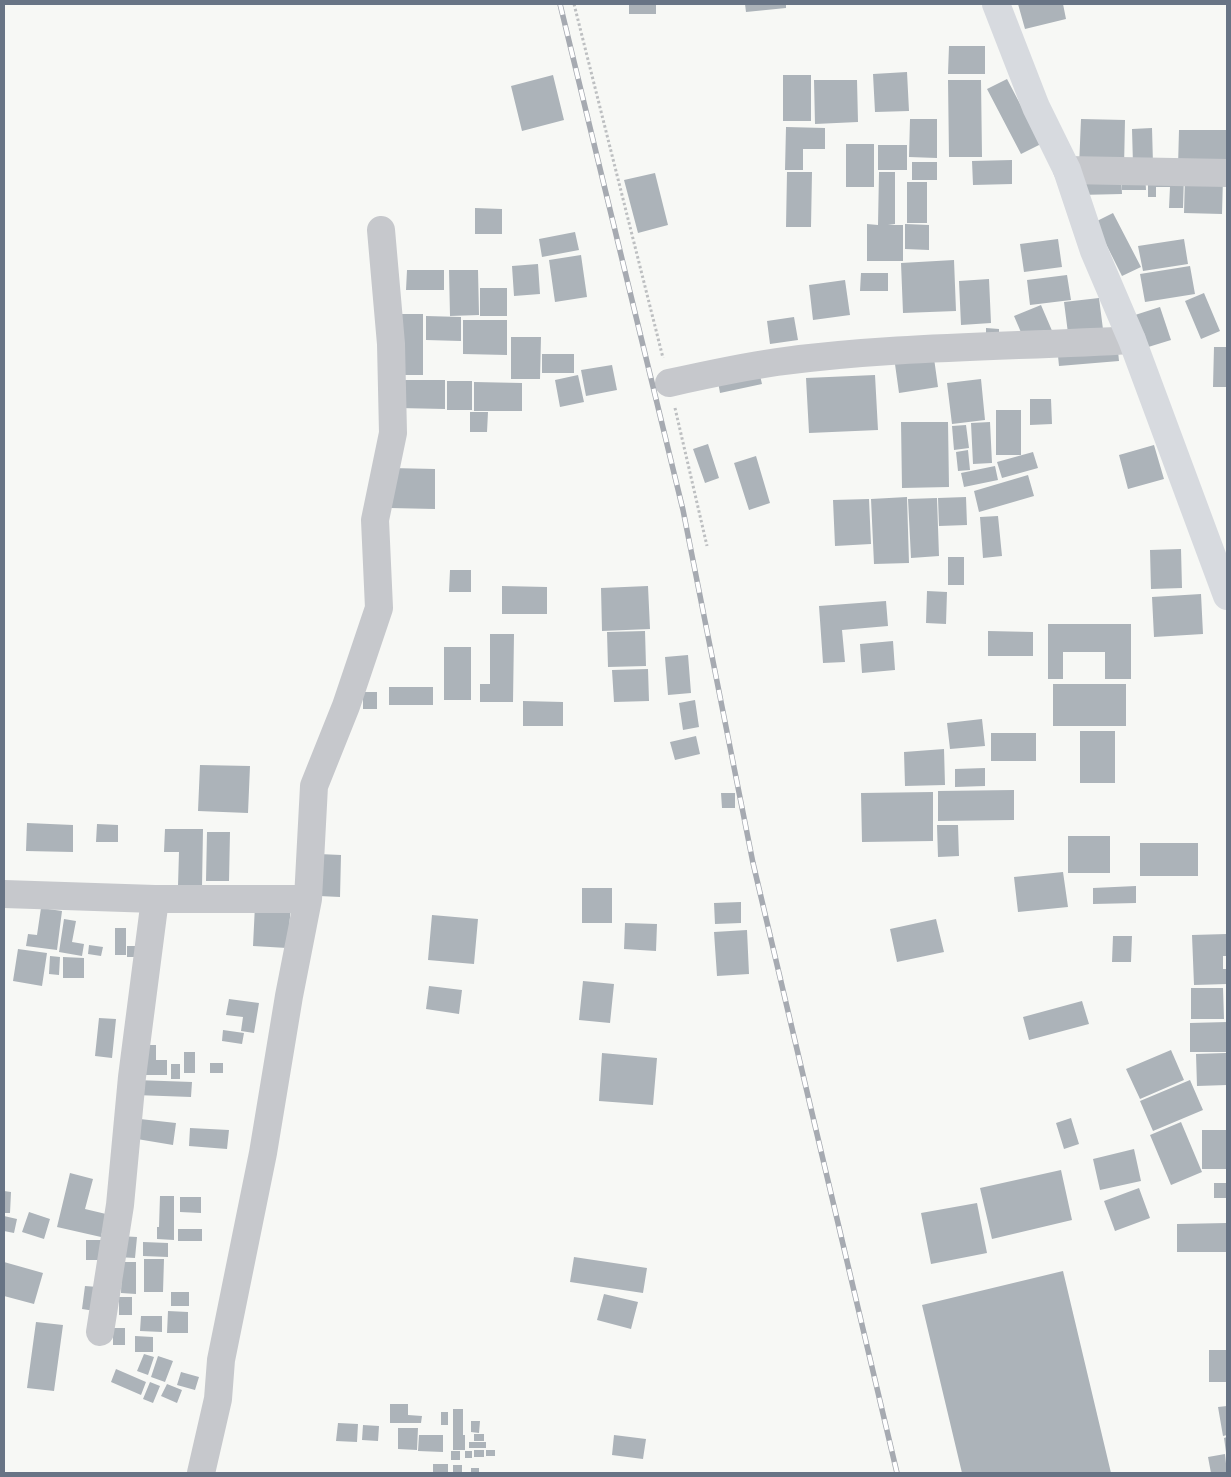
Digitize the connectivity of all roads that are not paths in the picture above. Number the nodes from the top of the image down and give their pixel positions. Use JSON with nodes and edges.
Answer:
{"nodes":[{"id":1,"x":996,"y":4,"type":"edge"},
{"id":2,"x":1067,"y":170,"type":"junction"},
{"id":3,"x":1227,"y":173,"type":"edge"},
{"id":4,"x":381,"y":230,"type":"dead end"},
{"id":5,"x":1132,"y":340,"type":"junction"},
{"id":6,"x":669,"y":383,"type":"road end"},
{"id":7,"x":1227,"y":596,"type":"edge"},
{"id":8,"x":4,"y":894,"type":"edge"},
{"id":9,"x":155,"y":899,"type":"junction"},
{"id":10,"x":308,"y":899,"type":"junction"},
{"id":11,"x":100,"y":1332,"type":"dead end"},
{"id":12,"x":201,"y":1473,"type":"edge"}],
"edges":[{"from":1,"to":2,"type":"street"},
{"from":2,"to":3,"type":"street"},
{"from":2,"to":5,"type":"street"},
{"from":4,"to":10,"type":"street"},
{"from":5,"to":6,"type":"street"},
{"from":5,"to":7,"type":"street"},
{"from":8,"to":9,"type":"street"},
{"from":9,"to":10,"type":"street"},
{"from":9,"to":11,"type":"street"},
{"from":10,"to":12,"type":"street"}]}
